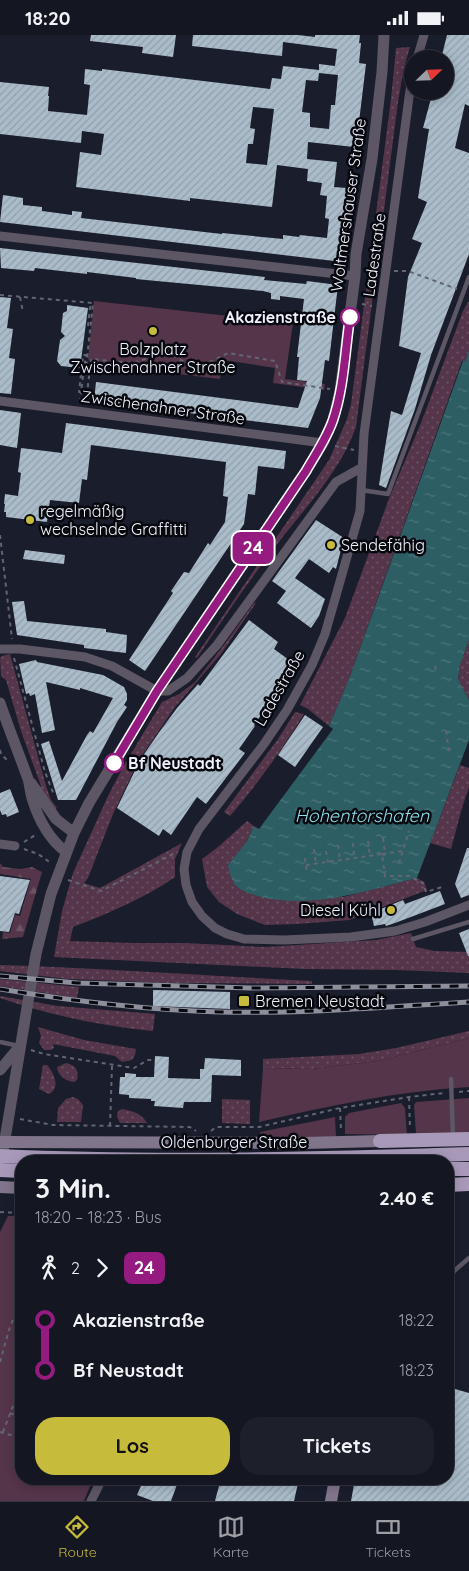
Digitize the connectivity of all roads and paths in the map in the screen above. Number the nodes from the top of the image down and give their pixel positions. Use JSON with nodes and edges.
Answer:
{"nodes":[{"id":1,"x":384,"y":35,"type":"edge"},
{"id":2,"x":424,"y":35,"type":"edge"},
{"id":3,"x":420,"y":50,"type":"edge"},
{"id":4,"x":409,"y":100,"type":"edge"},
{"id":5,"x":0,"y":236,"type":"edge"},
{"id":6,"x":387,"y":270,"type":"junction"},
{"id":7,"x":355,"y":276,"type":"junction"},
{"id":8,"x":469,"y":277,"type":"edge"},
{"id":9,"x":463,"y":291,"type":"junction"},
{"id":10,"x":0,"y":295,"type":"edge"},
{"id":11,"x":20,"y":297,"type":"junction"},
{"id":12,"x":88,"y":303,"type":"junction"},
{"id":13,"x":366,"y":305,"type":"dead end"},
{"id":14,"x":372,"y":306,"type":"dead end"},
{"id":15,"x":23,"y":312,"type":"dead end"},
{"id":16,"x":88,"y":326,"type":"dead end"},
{"id":17,"x":85,"y":368,"type":"junction"},
{"id":18,"x":90,"y":369,"type":"junction"},
{"id":19,"x":340,"y":391,"type":"junction"},
{"id":20,"x":0,"y":401,"type":"edge"},
{"id":21,"x":85,"y":412,"type":"junction"},
{"id":22,"x":322,"y":443,"type":"junction"},
{"id":23,"x":338,"y":446,"type":"dead end"},
{"id":24,"x":348,"y":449,"type":"dead end"},
{"id":25,"x":361,"y":468,"type":"junction"},
{"id":26,"x":361,"y":490,"type":"junction"},
{"id":27,"x":0,"y":535,"type":"edge"},
{"id":28,"x":13,"y":648,"type":"junction"},
{"id":29,"x":0,"y":649,"type":"edge"},
{"id":30,"x":435,"y":666,"type":"dead end"},
{"id":31,"x":436,"y":671,"type":"dead end"},
{"id":32,"x":157,"y":691,"type":"junction"},
{"id":33,"x":0,"y":703,"type":"edge"},
{"id":34,"x":446,"y":731,"type":"dead end"},
{"id":35,"x":449,"y":751,"type":"dead end"},
{"id":36,"x":28,"y":781,"type":"junction"},
{"id":37,"x":55,"y":798,"type":"dead end"},
{"id":38,"x":409,"y":831,"type":"dead end"},
{"id":39,"x":41,"y":832,"type":"dead end"},
{"id":40,"x":74,"y":833,"type":"junction"},
{"id":41,"x":383,"y":839,"type":"dead end"},
{"id":42,"x":368,"y":841,"type":"dead end"},
{"id":43,"x":353,"y":843,"type":"dead end"},
{"id":44,"x":0,"y":844,"type":"edge"},
{"id":45,"x":338,"y":845,"type":"dead end"},
{"id":46,"x":15,"y":846,"type":"junction"},
{"id":47,"x":314,"y":849,"type":"dead end"},
{"id":48,"x":326,"y":851,"type":"dead end"},
{"id":49,"x":402,"y":851,"type":"junction"},
{"id":50,"x":66,"y":852,"type":"junction"},
{"id":51,"x":187,"y":852,"type":"junction"},
{"id":52,"x":384,"y":853,"type":"junction"},
{"id":53,"x":370,"y":856,"type":"junction"},
{"id":54,"x":305,"y":858,"type":"dead end"},
{"id":55,"x":354,"y":858,"type":"junction"},
{"id":56,"x":340,"y":860,"type":"junction"},
{"id":57,"x":328,"y":862,"type":"junction"},
{"id":58,"x":399,"y":863,"type":"dead end"},
{"id":59,"x":316,"y":864,"type":"junction"},
{"id":60,"x":306,"y":865,"type":"junction"},
{"id":61,"x":60,"y":869,"type":"junction"},
{"id":62,"x":307,"y":872,"type":"dead end"},
{"id":63,"x":68,"y":880,"type":"dead end"},
{"id":64,"x":442,"y":887,"type":"dead end"},
{"id":65,"x":469,"y":905,"type":"edge"},
{"id":66,"x":469,"y":922,"type":"edge"},
{"id":67,"x":413,"y":939,"type":"dead end"},
{"id":68,"x":0,"y":1042,"type":"edge"},
{"id":69,"x":20,"y":1046,"type":"junction"},
{"id":70,"x":155,"y":1060,"type":"dead end"},
{"id":71,"x":112,"y":1066,"type":"junction"},
{"id":72,"x":0,"y":1069,"type":"edge"},
{"id":73,"x":451,"y":1079,"type":"dead end"},
{"id":74,"x":469,"y":1091,"type":"edge"},
{"id":75,"x":452,"y":1092,"type":"junction"},
{"id":76,"x":409,"y":1097,"type":"junction"},
{"id":77,"x":340,"y":1108,"type":"junction"},
{"id":78,"x":9,"y":1118,"type":"junction"},
{"id":79,"x":110,"y":1126,"type":"junction"},
{"id":80,"x":190,"y":1127,"type":"dead end"},
{"id":81,"x":216,"y":1127,"type":"dead end"},
{"id":82,"x":341,"y":1135,"type":"dead end"},
{"id":83,"x":410,"y":1135,"type":"dead end"},
{"id":84,"x":451,"y":1139,"type":"junction"},
{"id":85,"x":469,"y":1139,"type":"edge"},
{"id":86,"x":380,"y":1141,"type":"junction"},
{"id":87,"x":3,"y":1142,"type":"edge"},
{"id":88,"x":469,"y":1154,"type":"edge"},
{"id":89,"x":372,"y":1155,"type":"edge"},
{"id":90,"x":385,"y":1155,"type":"edge"},
{"id":91,"x":436,"y":1155,"type":"edge"},
{"id":92,"x":450,"y":1155,"type":"edge"},
{"id":93,"x":0,"y":1156,"type":"edge"},
{"id":94,"x":15,"y":1156,"type":"edge"},
{"id":95,"x":0,"y":1164,"type":"edge"},
{"id":96,"x":454,"y":1169,"type":"edge"},
{"id":97,"x":469,"y":1169,"type":"edge"},
{"id":98,"x":0,"y":1170,"type":"edge"},
{"id":99,"x":15,"y":1171,"type":"edge"},
{"id":100,"x":469,"y":1184,"type":"edge"},
{"id":101,"x":454,"y":1185,"type":"edge"},
{"id":102,"x":0,"y":1187,"type":"edge"},
{"id":103,"x":15,"y":1188,"type":"edge"},
{"id":104,"x":0,"y":1212,"type":"edge"},
{"id":105,"x":15,"y":1213,"type":"edge"},
{"id":106,"x":469,"y":1258,"type":"edge"},
{"id":107,"x":454,"y":1271,"type":"edge"},
{"id":108,"x":15,"y":1315,"type":"edge"},
{"id":109,"x":0,"y":1362,"type":"edge"},
{"id":110,"x":15,"y":1400,"type":"edge"},
{"id":111,"x":10,"y":1413,"type":"junction"},
{"id":112,"x":15,"y":1415,"type":"edge"},
{"id":113,"x":1,"y":1432,"type":"edge"},
{"id":114,"x":15,"y":1436,"type":"edge"},
{"id":115,"x":99,"y":1485,"type":"edge"},
{"id":116,"x":334,"y":1485,"type":"edge"},
{"id":117,"x":92,"y":1501,"type":"edge"},
{"id":118,"x":331,"y":1501,"type":"edge"}],
"edges":[{"from":1,"to":7,"type":"street","name":"Woltmershauser Straße"},
{"from":2,"to":3,"type":"street"},
{"from":4,"to":6,"type":"street","name":"Ladestraße"},
{"from":5,"to":7,"type":"street"},
{"from":6,"to":9,"type":"path"},
{"from":6,"to":25,"type":"street","name":"Ladestraße"},
{"from":7,"to":19,"type":"street","name":"Woltmershauser Straße"},
{"from":8,"to":9,"type":"lane"},
{"from":9,"to":26,"type":"lane"},
{"from":10,"to":11,"type":"path"},
{"from":11,"to":12,"type":"path"},
{"from":11,"to":15,"type":"path"},
{"from":12,"to":16,"type":"path"},
{"from":12,"to":17,"type":"path"},
{"from":13,"to":14,"type":"path"},
{"from":17,"to":17,"type":"path"},
{"from":17,"to":18,"type":"path"},
{"from":18,"to":19,"type":"path"},
{"from":18,"to":21,"type":"path"},
{"from":19,"to":22,"type":"street","name":"Woltmershauser Straße"},
{"from":20,"to":21,"type":"street","name":"Zwischenahner Straße"},
{"from":21,"to":22,"type":"street","name":"Zwischenahner Straße"},
{"from":22,"to":32,"type":"street","name":"Woltmershauser Straße"},
{"from":23,"to":24,"type":"path"},
{"from":25,"to":26,"type":"street","name":"Ladestraße"},
{"from":25,"to":32,"type":"street"},
{"from":26,"to":51,"type":"street","name":"Ladestraße"},
{"from":27,"to":28,"type":"path"},
{"from":28,"to":29,"type":"street"},
{"from":28,"to":32,"type":"street"},
{"from":28,"to":37,"type":"path"},
{"from":30,"to":31,"type":"path"},
{"from":32,"to":40,"type":"street","name":"Woltmershauser Straße"},
{"from":33,"to":36,"type":"street"},
{"from":34,"to":35,"type":"path"},
{"from":36,"to":40,"type":"street"},
{"from":36,"to":50,"type":"street"},
{"from":38,"to":49,"type":"path"},
{"from":39,"to":46,"type":"path"},
{"from":40,"to":50,"type":"street","name":"Woltmershauser Straße"},
{"from":41,"to":52,"type":"path"},
{"from":42,"to":53,"type":"path"},
{"from":43,"to":55,"type":"path"},
{"from":44,"to":46,"type":"street"},
{"from":45,"to":56,"type":"path"},
{"from":46,"to":61,"type":"path"},
{"from":47,"to":59,"type":"path"},
{"from":48,"to":57,"type":"path"},
{"from":49,"to":52,"type":"path"},
{"from":49,"to":58,"type":"path"},
{"from":50,"to":61,"type":"street","name":"Woltmershauser Straße"},
{"from":51,"to":63,"type":"path"},
{"from":51,"to":65,"type":"street","name":"Ladestraße"},
{"from":52,"to":53,"type":"path"},
{"from":52,"to":64,"type":"path"},
{"from":53,"to":55,"type":"path"},
{"from":54,"to":60,"type":"path"},
{"from":55,"to":56,"type":"path"},
{"from":56,"to":57,"type":"path"},
{"from":57,"to":59,"type":"path"},
{"from":59,"to":60,"type":"path"},
{"from":60,"to":62,"type":"path"},
{"from":61,"to":69,"type":"street","name":"Woltmershauser Straße"},
{"from":66,"to":67,"type":"lane"},
{"from":68,"to":69,"type":"lane"},
{"from":69,"to":71,"type":"path"},
{"from":69,"to":72,"type":"street","name":"Woltmershauser Straße"},
{"from":69,"to":78,"type":"street","name":"Woltmershauser Straße"},
{"from":70,"to":71,"type":"path"},
{"from":71,"to":79,"type":"path"},
{"from":73,"to":75,"type":"lane"},
{"from":74,"to":75,"type":"path"},
{"from":75,"to":76,"type":"path"},
{"from":75,"to":84,"type":"lane"},
{"from":76,"to":77,"type":"path"},
{"from":76,"to":83,"type":"path"},
{"from":77,"to":81,"type":"path"},
{"from":77,"to":82,"type":"path"},
{"from":78,"to":79,"type":"path"},
{"from":78,"to":87,"type":"street","name":"Woltmershauser Straße"},
{"from":79,"to":80,"type":"path"},
{"from":84,"to":85,"type":"highway"},
{"from":84,"to":86,"type":"highway"},
{"from":84,"to":92,"type":"lane"},
{"from":86,"to":87,"type":"main road"},
{"from":86,"to":89,"type":"main road"},
{"from":86,"to":90,"type":"main road"},
{"from":87,"to":95,"type":"street","name":"Woltmershauser Straße"},
{"from":88,"to":91,"type":"highway","name":"Oldenburger Straße","bridge":true},
{"from":93,"to":94,"type":"highway","name":"Oldenburger Straße","bridge":true},
{"from":96,"to":97,"type":"highway","bridge":true},
{"from":98,"to":99,"type":"highway"},
{"from":100,"to":101,"type":"highway"},
{"from":102,"to":103,"type":"main road"},
{"from":104,"to":105,"type":"path"},
{"from":106,"to":107,"type":"lane"},
{"from":108,"to":109,"type":"path"},
{"from":110,"to":111,"type":"path"},
{"from":111,"to":112,"type":"path"},
{"from":111,"to":113,"type":"path"},
{"from":113,"to":114,"type":"path"},
{"from":115,"to":117,"type":"street"},
{"from":116,"to":118,"type":"main road"}]}
